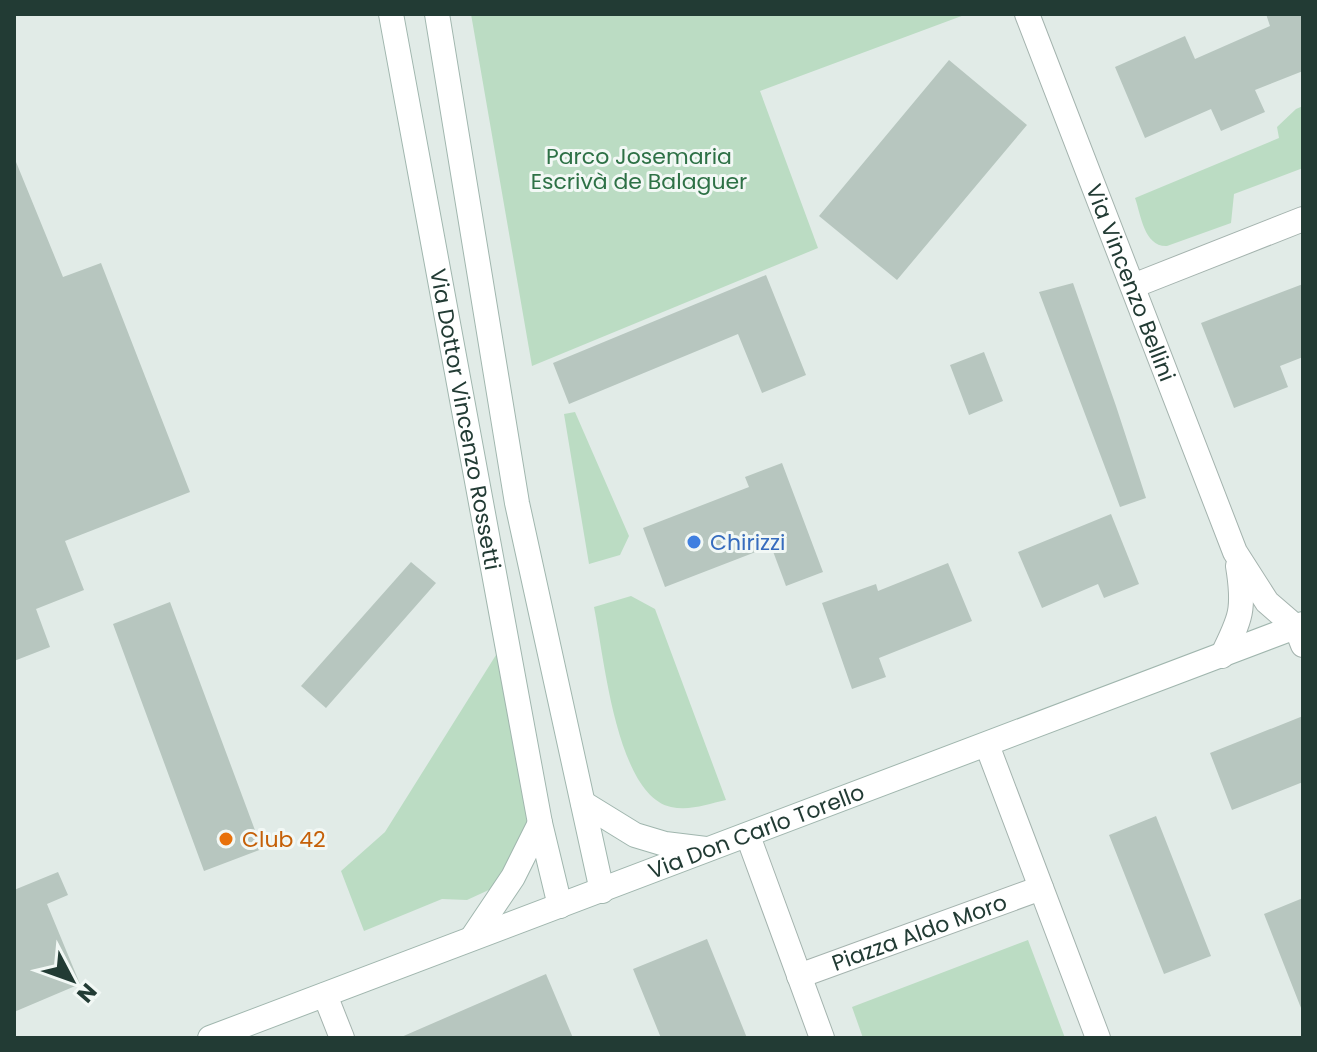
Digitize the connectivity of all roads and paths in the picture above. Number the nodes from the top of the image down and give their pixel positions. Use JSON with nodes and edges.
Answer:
{"nodes":[{"id":1,"x":391,"y":14,"type":"edge"},
{"id":2,"x":437,"y":14,"type":"edge"},
{"id":3,"x":1027,"y":14,"type":"edge"},
{"id":4,"x":1303,"y":219,"type":"edge"},
{"id":5,"x":1133,"y":286,"type":"junction"},
{"id":6,"x":1235,"y":552,"type":"junction"},
{"id":7,"x":1301,"y":632,"type":"edge"},
{"id":8,"x":1222,"y":656,"type":"junction"},
{"id":9,"x":987,"y":745,"type":"junction"},
{"id":10,"x":583,"y":803,"type":"junction"},
{"id":11,"x":540,"y":823,"type":"junction"},
{"id":12,"x":748,"y":836,"type":"junction"},
{"id":13,"x":713,"y":850,"type":"junction"},
{"id":14,"x":1041,"y":888,"type":"junction"},
{"id":15,"x":602,"y":891,"type":"junction"},
{"id":16,"x":560,"y":906,"type":"junction"},
{"id":17,"x":472,"y":938,"type":"junction"},
{"id":18,"x":799,"y":976,"type":"junction"},
{"id":19,"x":325,"y":995,"type":"junction"},
{"id":20,"x":210,"y":1038,"type":"edge"},
{"id":21,"x":342,"y":1038,"type":"edge"},
{"id":22,"x":822,"y":1038,"type":"edge"},
{"id":23,"x":1098,"y":1038,"type":"edge"}],
"edges":[{"from":1,"to":11,"type":"street","name":"Via Dottor Vincenzo Rossetti"},
{"from":2,"to":10,"type":"street","name":"Via Dottor Vincenzo Rossetti"},
{"from":3,"to":5,"type":"street","name":"Via Vincenzo Bellini"},
{"from":4,"to":5,"type":"street"},
{"from":5,"to":6,"type":"street","name":"Via Vincenzo Bellini"},
{"from":6,"to":7,"type":"street","name":"Via Vincenzo Bellini"},
{"from":6,"to":8,"type":"street","name":"Via Vincenzo Bellini"},
{"from":7,"to":8,"type":"street","name":"Via Don Carlo Torello"},
{"from":8,"to":9,"type":"street","name":"Via Don Carlo Torello"},
{"from":9,"to":12,"type":"street","name":"Via Don Carlo Torello"},
{"from":9,"to":14,"type":"street"},
{"from":10,"to":13,"type":"street"},
{"from":10,"to":15,"type":"street","name":"Via Dottor Vincenzo Rossetti"},
{"from":11,"to":16,"type":"street","name":"Via Dottor Vincenzo Rossetti"},
{"from":11,"to":17,"type":"street"},
{"from":12,"to":13,"type":"street","name":"Via Don Carlo Torello"},
{"from":12,"to":18,"type":"street"},
{"from":13,"to":15,"type":"street","name":"Via Don Carlo Torello"},
{"from":14,"to":18,"type":"street","name":"Piazza Aldo Moro"},
{"from":14,"to":23,"type":"street"},
{"from":15,"to":16,"type":"street","name":"Via Don Carlo Torello"},
{"from":16,"to":17,"type":"street","name":"Via Don Carlo Torello"},
{"from":17,"to":19,"type":"street","name":"Via Don Carlo Torello"},
{"from":18,"to":22,"type":"street"},
{"from":19,"to":20,"type":"street","name":"Via Don Carlo Torello"},
{"from":19,"to":21,"type":"street"}]}
